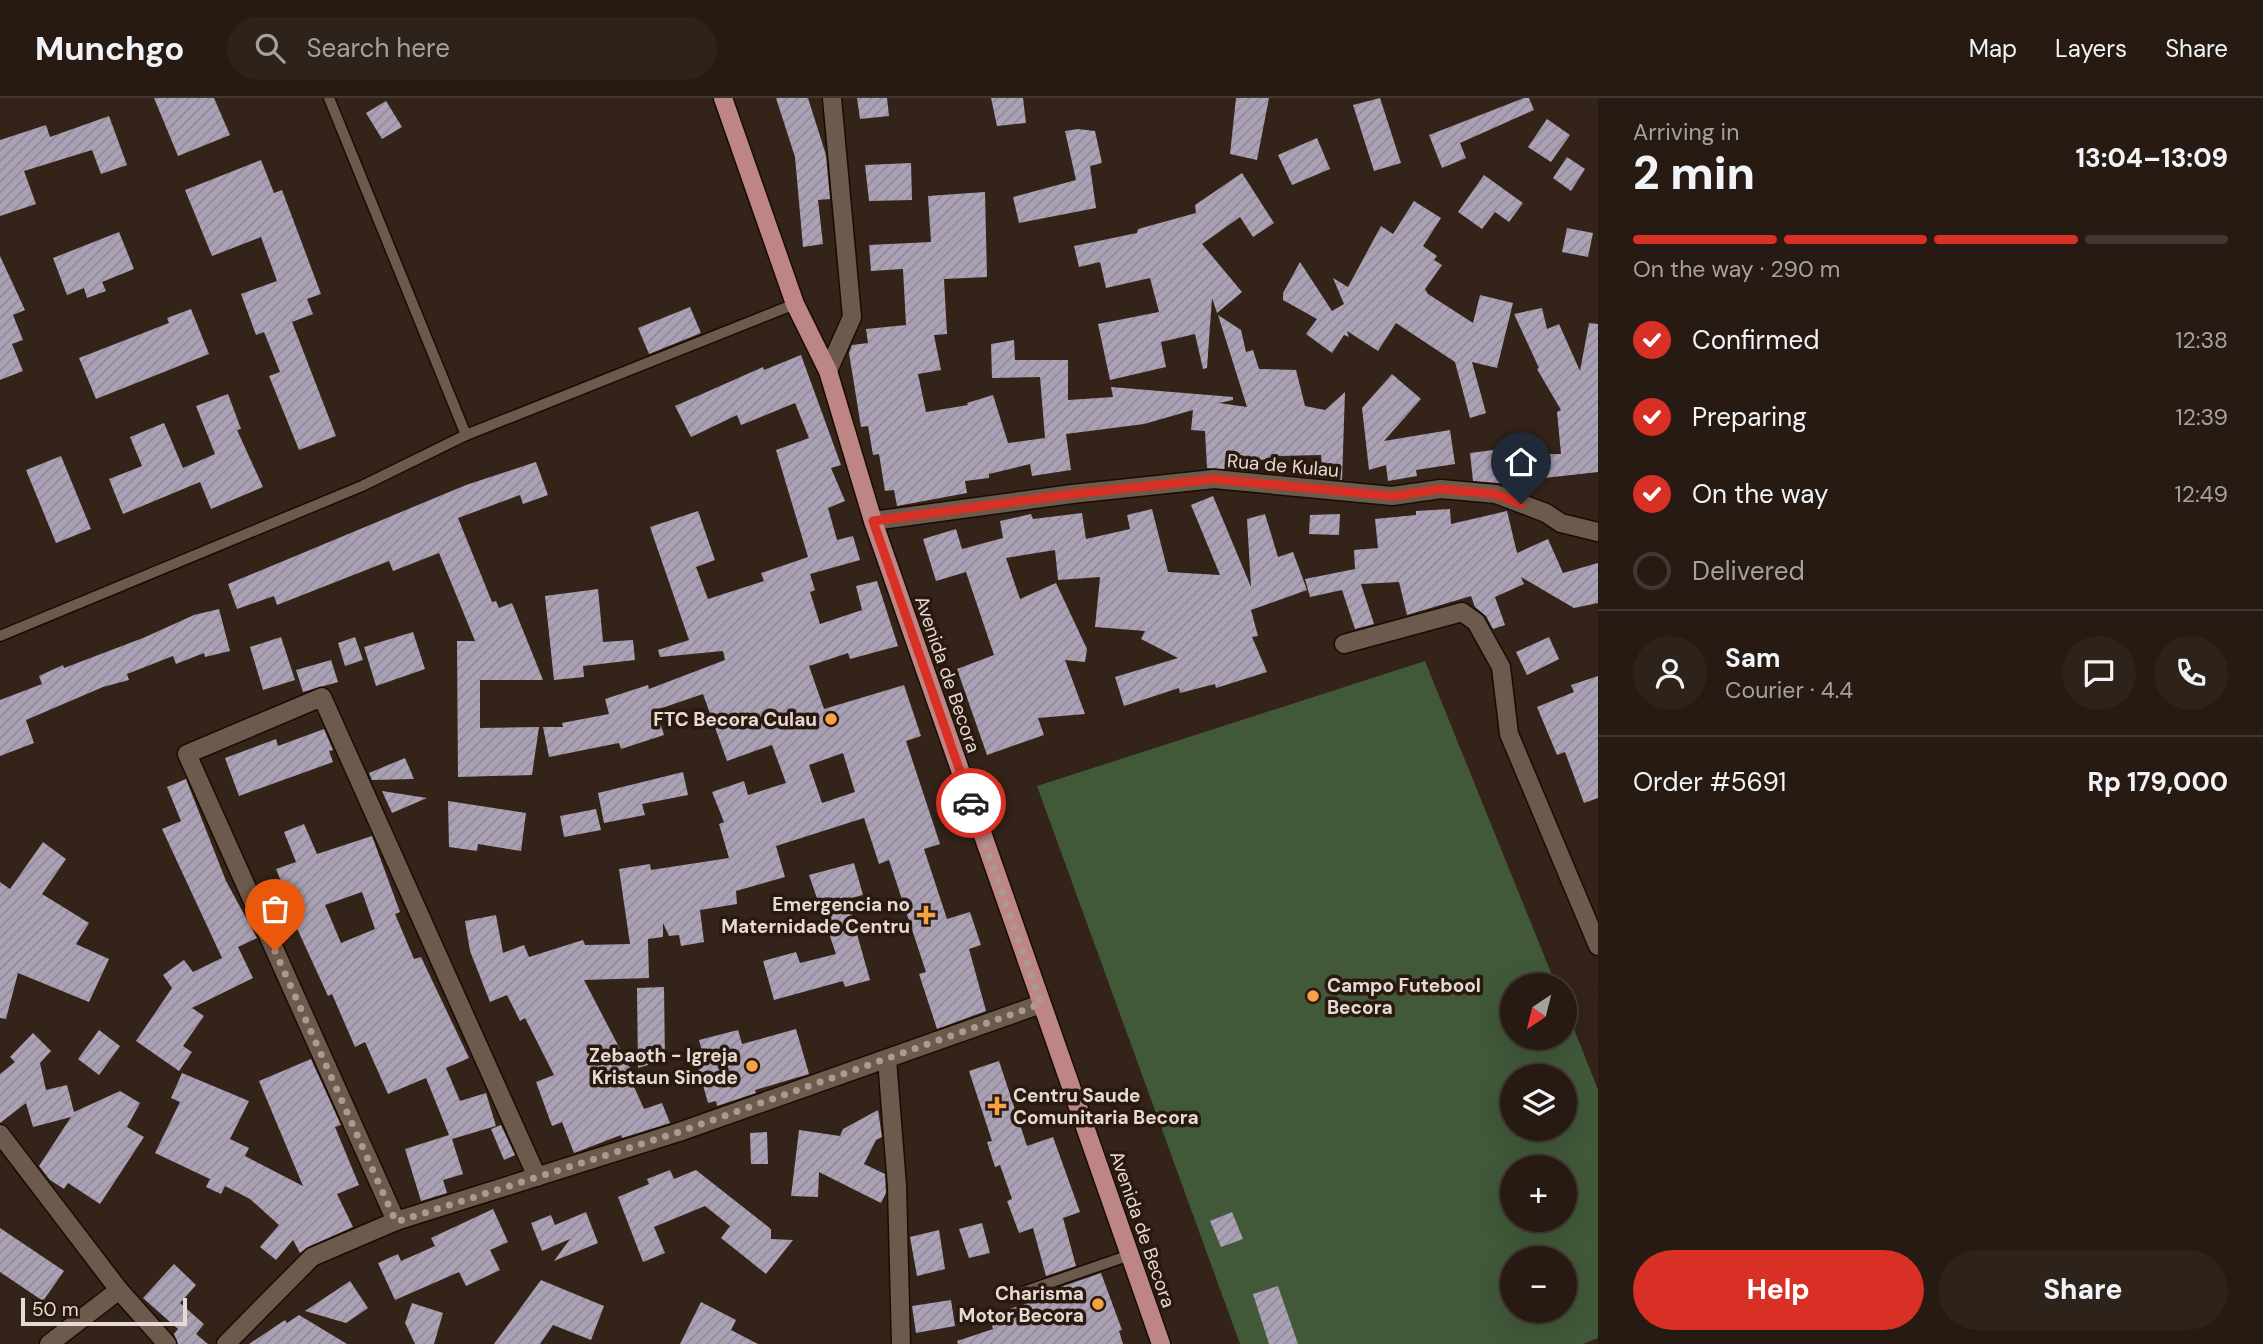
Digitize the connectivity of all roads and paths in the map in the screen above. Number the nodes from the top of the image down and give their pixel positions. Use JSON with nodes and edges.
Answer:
{"nodes":[{"id":1,"x":329,"y":98,"type":"edge"},
{"id":2,"x":723,"y":98,"type":"edge"},
{"id":3,"x":832,"y":98,"type":"edge"},
{"id":4,"x":795,"y":304,"type":"junction"},
{"id":5,"x":828,"y":371,"type":"junction"},
{"id":6,"x":466,"y":436,"type":"junction"},
{"id":7,"x":873,"y":521,"type":"junction"},
{"id":8,"x":1598,"y":532,"type":"edge"},
{"id":9,"x":0,"y":636,"type":"edge"},
{"id":10,"x":1344,"y":644,"type":"dead end"},
{"id":11,"x":1598,"y":946,"type":"edge"},
{"id":12,"x":1041,"y":1004,"type":"junction"},
{"id":13,"x":887,"y":1059,"type":"junction"},
{"id":14,"x":0,"y":1135,"type":"edge"},
{"id":15,"x":537,"y":1177,"type":"junction"},
{"id":16,"x":396,"y":1222,"type":"junction"},
{"id":17,"x":1130,"y":1255,"type":"junction"},
{"id":18,"x":120,"y":1290,"type":"junction"},
{"id":19,"x":1023,"y":1292,"type":"dead end"},
{"id":20,"x":49,"y":1344,"type":"edge"},
{"id":21,"x":167,"y":1344,"type":"edge"},
{"id":22,"x":226,"y":1344,"type":"edge"},
{"id":23,"x":901,"y":1344,"type":"edge"},
{"id":24,"x":1161,"y":1344,"type":"edge"}],
"edges":[{"from":1,"to":6,"type":"lane"},
{"from":2,"to":4,"type":"main road","name":"Avenida de Becora"},
{"from":3,"to":5,"type":"street"},
{"from":4,"to":5,"type":"main road","name":"Avenida de Becora"},
{"from":4,"to":6,"type":"lane"},
{"from":5,"to":7,"type":"main road","name":"Avenida de Becora"},
{"from":6,"to":9,"type":"lane"},
{"from":7,"to":8,"type":"street","name":"Rua de Kulau"},
{"from":7,"to":12,"type":"main road","name":"Avenida de Becora"},
{"from":10,"to":11,"type":"street"},
{"from":12,"to":13,"type":"street"},
{"from":12,"to":17,"type":"main road","name":"Avenida de Becora"},
{"from":13,"to":15,"type":"street"},
{"from":13,"to":23,"type":"street"},
{"from":14,"to":18,"type":"street"},
{"from":15,"to":16,"type":"street"},
{"from":15,"to":16,"type":"street"},
{"from":16,"to":22,"type":"street"},
{"from":17,"to":19,"type":"lane"},
{"from":17,"to":24,"type":"main road","name":"Avenida de Becora"},
{"from":18,"to":20,"type":"street"},
{"from":18,"to":21,"type":"street"}]}
